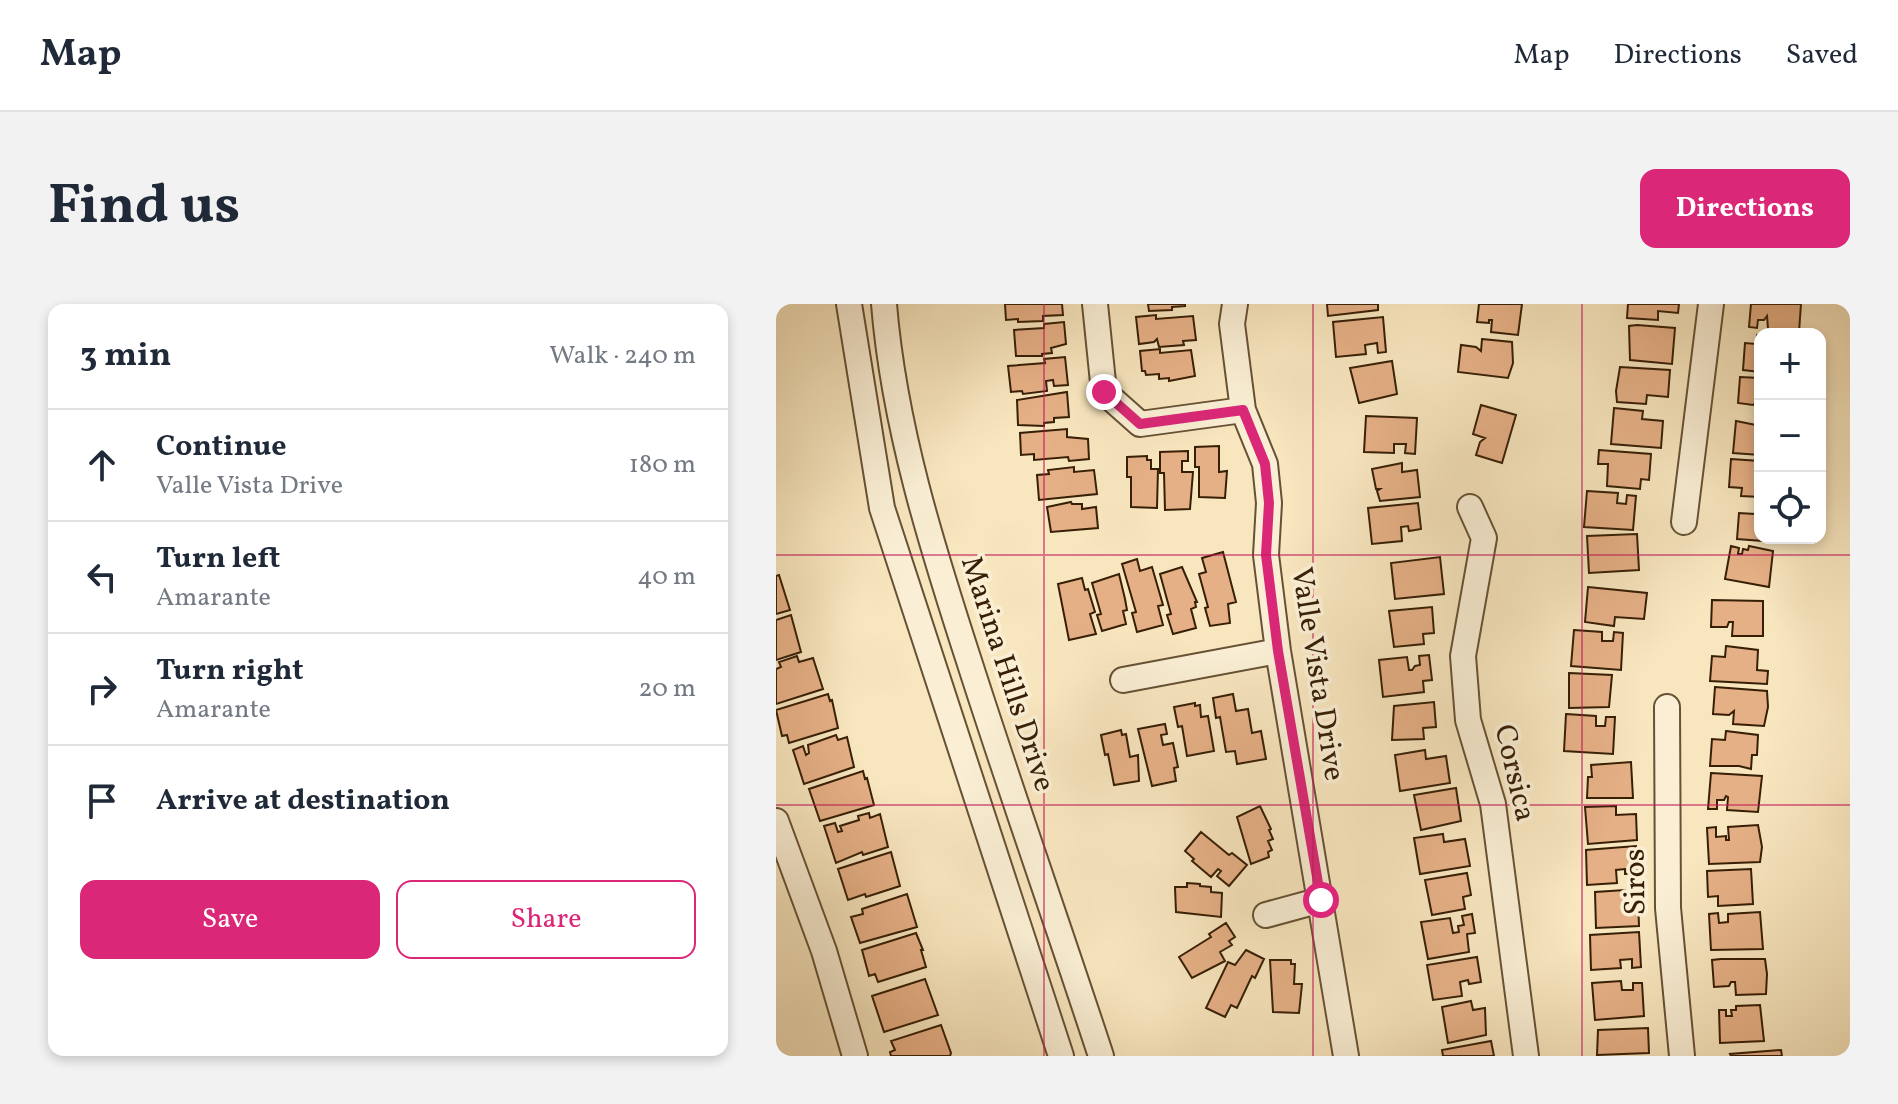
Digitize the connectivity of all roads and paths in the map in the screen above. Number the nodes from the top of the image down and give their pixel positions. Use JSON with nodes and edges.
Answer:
{"nodes":[{"id":1,"x":849,"y":304,"type":"edge"},
{"id":2,"x":884,"y":304,"type":"edge"},
{"id":3,"x":1095,"y":304,"type":"edge"},
{"id":4,"x":1235,"y":304,"type":"edge"},
{"id":5,"x":1711,"y":304,"type":"edge"},
{"id":6,"x":1243,"y":410,"type":"junction"},
{"id":7,"x":1470,"y":507,"type":"dead end"},
{"id":8,"x":1684,"y":522,"type":"dead end"},
{"id":9,"x":1278,"y":651,"type":"junction"},
{"id":10,"x":1123,"y":680,"type":"dead end"},
{"id":11,"x":1667,"y":707,"type":"dead end"},
{"id":12,"x":776,"y":821,"type":"edge"},
{"id":13,"x":1321,"y":900,"type":"junction"},
{"id":14,"x":1266,"y":915,"type":"dead end"},
{"id":15,"x":855,"y":1056,"type":"edge"},
{"id":16,"x":1061,"y":1056,"type":"edge"},
{"id":17,"x":1101,"y":1056,"type":"edge"},
{"id":18,"x":1346,"y":1056,"type":"edge"},
{"id":19,"x":1526,"y":1056,"type":"edge"},
{"id":20,"x":1682,"y":1056,"type":"edge"}],
"edges":[{"from":1,"to":16,"type":"street"},
{"from":2,"to":17,"type":"street","name":"Marina Hills Drive"},
{"from":3,"to":6,"type":"street"},
{"from":4,"to":6,"type":"street","name":"Valle Vista Drive"},
{"from":5,"to":8,"type":"street"},
{"from":6,"to":9,"type":"street","name":"Valle Vista Drive"},
{"from":7,"to":19,"type":"street","name":"Corsica"},
{"from":9,"to":10,"type":"street"},
{"from":9,"to":13,"type":"street","name":"Valle Vista Drive"},
{"from":11,"to":20,"type":"street","name":"Siros"},
{"from":12,"to":15,"type":"street"},
{"from":13,"to":14,"type":"street"},
{"from":13,"to":18,"type":"street","name":"Valle Vista Drive"}]}
